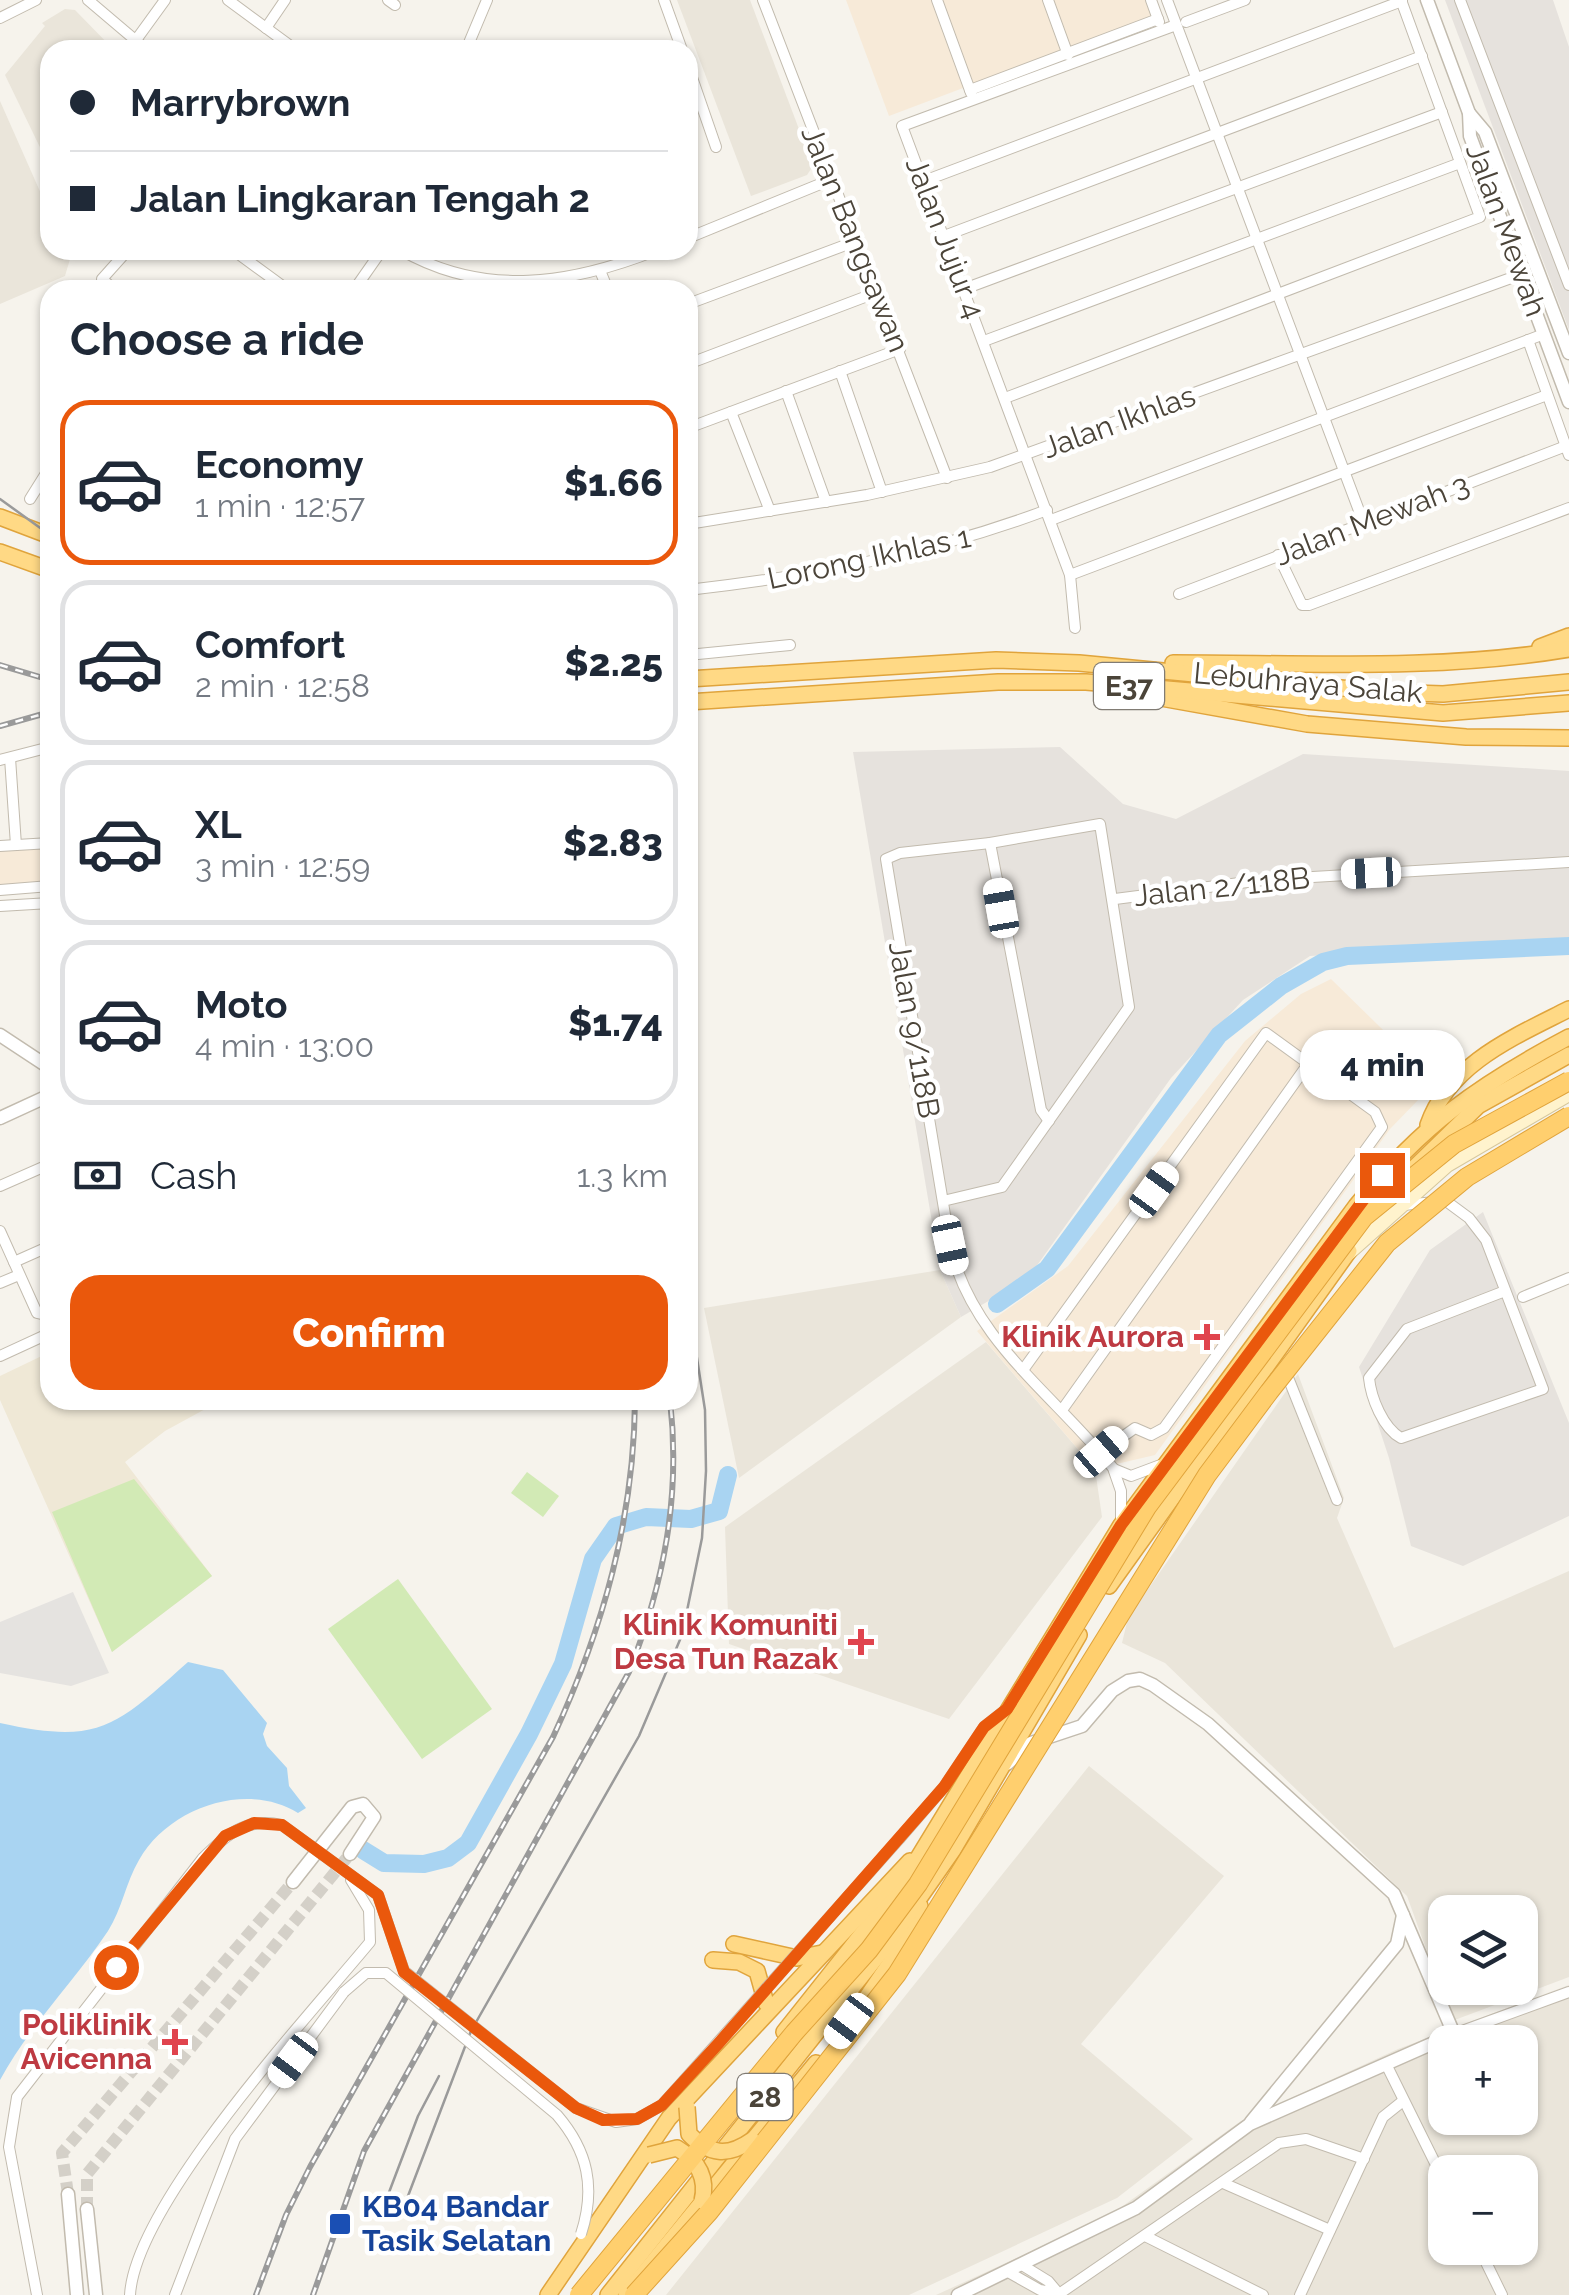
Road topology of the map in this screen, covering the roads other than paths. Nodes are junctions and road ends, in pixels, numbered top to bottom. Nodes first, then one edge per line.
1 (36, 0) edge
2 (88, 0) edge
3 (165, 0) edge
4 (228, 0) edge
5 (285, 0) edge
6 (487, 0) edge
7 (664, 0) edge
8 (763, 0) edge
9 (937, 0) edge
10 (1048, 0) edge
11 (1150, 0) edge
12 (1167, 0) edge
13 (1245, 0) edge
14 (1427, 0) edge
15 (1460, 0) edge
16 (1402, 1) edge
17 (0, 18) edge
18 (1181, 23) junction
19 (1160, 24) junction
20 (266, 28) junction
21 (136, 40) joint
22 (282, 40) edge
23 (470, 40) edge
24 (678, 40) edge
25 (1422, 56) junction
26 (1069, 58) junction
27 (1196, 78) junction
28 (698, 95) edge
29 (972, 95) junction
30 (1442, 112) junction
31 (1469, 113) junction
32 (1217, 134) junction
33 (716, 147) dead end
34 (1460, 162) junction
35 (830, 180) junction
36 (924, 182) junction
37 (1238, 188) junction
38 (698, 234) edge
39 (944, 236) junction
40 (859, 240) junction
41 (1257, 241) junction
42 (119, 260) edge
43 (247, 260) edge
44 (423, 260) edge
45 (632, 260) edge
46 (1537, 268) junction
47 (602, 272) junction
48 (1522, 274) junction
49 (103, 280) edge
50 (274, 280) edge
51 (484, 280) edge
52 (553, 280) edge
53 (605, 280) edge
54 (1569, 285) edge
55 (964, 288) junction
56 (878, 292) junction
57 (1278, 294) junction
58 (698, 300) edge
59 (1544, 334) junction
60 (1528, 340) junction
61 (984, 341) junction
62 (1568, 346) edge
63 (900, 349) junction
64 (1300, 355) junction
65 (698, 360) edge
66 (840, 371) junction
67 (786, 391) junction
68 (1547, 395) junction
69 (1005, 398) junction
70 (1569, 402) edge
71 (732, 412) junction
72 (1323, 416) junction
73 (698, 424) edge
74 (1567, 450) edge
75 (1026, 456) junction
76 (1344, 473) junction
77 (947, 478) junction
78 (40, 483) edge
79 (882, 492) junction
80 (30, 499) dead end
81 (826, 502) junction
82 (1569, 508) edge
83 (770, 511) junction
84 (1049, 515) junction
85 (0, 517) edge
86 (698, 522) edge
87 (1364, 524) junction
88 (40, 532) edge
89 (0, 552) edge
90 (1278, 555) junction
91 (40, 566) edge
92 (1070, 574) junction
93 (698, 589) edge
94 (1179, 594) dead end
95 (1076, 628) dead end
96 (1569, 636) edge
97 (790, 644) dead end
98 (1569, 649) edge
99 (698, 654) edge
100 (1509, 660) junction
101 (1080, 663) junction
102 (698, 678) edge
103 (1086, 682) junction
104 (1569, 682) edge
105 (698, 701) edge
106 (1569, 702) edge
107 (1567, 737) edge
108 (40, 750) edge
109 (5, 759) edge
110 (40, 844) edge
111 (990, 844) junction
112 (16, 845) junction
113 (0, 846) edge
114 (1569, 862) edge
115 (40, 887) edge
116 (0, 890) edge
117 (1115, 900) junction
118 (40, 904) edge
119 (0, 906) edge
120 (1569, 1010) edge
121 (0, 1035) edge
122 (1569, 1037) edge
123 (1569, 1056) edge
124 (40, 1061) edge
125 (1308, 1064) junction
126 (1569, 1081) edge
127 (1498, 1083) junction
128 (1569, 1094) edge
129 (40, 1099) edge
130 (1569, 1116) edge
131 (0, 1118) edge
132 (1049, 1121) junction
133 (1426, 1129) junction
134 (1450, 1163) junction
135 (40, 1168) edge
136 (0, 1186) edge
137 (1446, 1201) junction
138 (943, 1202) junction
139 (1397, 1206) junction
140 (1, 1235) edge
141 (40, 1250) edge
142 (1345, 1256) junction
143 (14, 1262) junction
144 (20, 1275) junction
145 (1569, 1278) edge
146 (0, 1283) edge
147 (1505, 1291) junction
148 (1523, 1298) dead end
149 (40, 1311) edge
150 (40, 1338) edge
151 (0, 1356) edge
152 (1276, 1358) junction
153 (1023, 1370) junction
154 (1062, 1410) junction
155 (1101, 1452) junction
156 (1168, 1461) junction
157 (1113, 1468) junction
158 (1337, 1500) dead end
159 (1121, 1525) junction
160 (1045, 1694) junction
161 (1007, 1709) junction
162 (1059, 1733) junction
163 (1002, 1770) junction
164 (928, 1845) junction
165 (315, 1852) junction
166 (350, 1854) tunnel mouth
167 (336, 1870) dead end
168 (352, 1880) junction
169 (293, 1882) tunnel mouth
170 (920, 1897) junction
171 (1404, 1910) junction
172 (734, 1944) dead end
173 (822, 1953) junction
174 (713, 1960) dead end
175 (344, 1992) junction
176 (1569, 1992) edge
177 (304, 2022) junction
178 (758, 2025) junction
179 (1450, 2025) edge
180 (1479, 2025) edge
181 (1428, 2045) edge
182 (1386, 2064) junction
183 (701, 2085) junction
184 (1403, 2101) junction
185 (1250, 2124) junction
186 (752, 2140) junction
187 (1431, 2155) edge
188 (643, 2158) junction
189 (1364, 2159) junction
190 (1223, 2183) junction
191 (68, 2194) tunnel mouth
192 (702, 2201) junction
193 (88, 2209) tunnel mouth
194 (1330, 2230) junction
195 (1146, 2236) junction
196 (1487, 2265) edge
197 (1022, 2266) junction
198 (1008, 2272) junction
199 (1060, 2294) edge
200 (37, 2295) edge
201 (77, 2295) edge
202 (96, 2295) edge
203 (130, 2295) edge
204 (175, 2295) edge
205 (546, 2295) edge
206 (577, 2295) edge
207 (608, 2295) edge
208 (626, 2295) edge
209 (634, 2295) edge
210 (958, 2295) edge
211 (1263, 2295) edge
212 (1300, 2295) edge
213 (1502, 2295) edge

1 - 17 street
2 - 21 street
3 - 21 street
4 - 20 street
5 - 20 street
6 - 23 street
7 - 24 street
8 - 35 street, Jalan Bangsawan
9 - 29 street
10 - 26 street
11 - 19 street
12 - 18 street
13 - 18 street
14 - 31 street, Jalan Mewah
15 - 54 street
16 - 25 street
16 - 27 street
18 - 19 street
18 - 27 street
19 - 26 street
20 - 22 street
25 - 30 street
25 - 32 street
26 - 29 street
27 - 32 street
27 - 36 street
28 - 33 street
29 - 36 street, Jalan Jujur 4
30 - 34 street
30 - 37 street
31 - 46 street, Jalan Mewah
31 - 48 street, Jalan Mewah
32 - 37 street
32 - 39 street
34 - 41 street
34 - 57 street
35 - 38 street
35 - 40 street, Jalan Bangsawan
36 - 39 street, Jalan Jujur 4
37 - 41 street
37 - 55 street
39 - 55 street, Jalan Jujur 4
40 - 56 street, Jalan Bangsawan
40 - 58 street
41 - 57 street
41 - 61 street
42 - 49 street
43 - 50 street
44 - 51 street
45 - 47 street
46 - 48 street, Jalan Ikhlas
46 - 62 street, Jalan Mewah
47 - 52 street
47 - 53 street
48 - 59 street, Jalan Mewah
48 - 64 street, Jalan Ikhlas
55 - 61 street, Jalan Jujur 4
56 - 63 street, Jalan Bangsawan
56 - 65 street
57 - 64 street
57 - 69 street
59 - 60 street, Lorong Ikhlas 1
59 - 70 street, Jalan Mewah
60 - 68 street
60 - 72 street, Lorong Ikhlas 1
61 - 69 street, Jalan Jujur 4
63 - 66 street
63 - 77 street, Jalan Bangsawan
64 - 72 street
64 - 75 street, Jalan Ikhlas
66 - 67 street
66 - 79 street
67 - 71 street
67 - 81 street
68 - 74 street
68 - 76 street
69 - 75 street, Jalan Jujur 4
71 - 73 street
71 - 83 street
72 - 76 street
72 - 84 street, Lorong Ikhlas 1
74 - 87 street, Jalan Mewah 3
75 - 77 street, Jalan Ikhlas
75 - 84 street, Jalan Jujur 4
76 - 87 street
76 - 92 street
77 - 79 street, Jalan Ikhlas
78 - 80 street
79 - 81 street, Jalan Ikhlas
81 - 83 street, Jalan Ikhlas
82 - 90 street
83 - 86 street, Jalan Ikhlas
84 - 92 street, Jalan Jujur 4
84 - 93 street, Lorong Ikhlas 1
85 - 88 highway
87 - 90 street, Jalan Mewah 3
89 - 91 highway
90 - 94 street, Jalan Mewah 3
92 - 95 street, Jalan Jujur 4
96 - 100 highway
97 - 99 street
98 - 100 highway
100 - 101 highway
101 - 102 highway, Lebuhraya Salak / E37
101 - 104 highway, Lebuhraya Salak / E37
103 - 105 highway, Lebuhraya Salak / E37
103 - 106 highway, Lebuhraya Salak / E37
103 - 107 highway
108 - 109 street
109 - 112 street
110 - 112 street
111 - 117 street
111 - 132 street
111 - 138 street, Jalan 9/118B
112 - 113 street
114 - 117 street, Jalan 2/118B
115 - 116 street
117 - 132 street
118 - 119 street
120 - 133 highway
121 - 124 street
122 - 127 highway, 28
123 - 127 highway, 28
125 - 153 street
125 - 154 street
125 - 155 street
126 - 206 highway, bridge
127 - 133 highway, 28
127 - 142 highway, 28
128 - 134 main road
129 - 131 street
130 - 209 highway, bridge
132 - 138 street
133 - 156 highway, 28
134 - 137 street
134 - 139 main road
135 - 136 street
137 - 139 street
137 - 147 street
138 - 153 street, Jalan 9/118B
139 - 142 main road
140 - 143 street
141 - 143 street
142 - 152 highway, 28
143 - 144 street
144 - 146 street
144 - 149 street
145 - 148 street
147 - 147 street
150 - 151 street
152 - 158 street
152 - 160 highway, 28
153 - 154 street, Jalan 9/118B
154 - 155 street, Jalan 9/118B
155 - 157 street, Jalan 9/118B
156 - 157 street
156 - 159 highway, 28
157 - 159 street
159 - 161 highway, 28
160 - 162 street
160 - 163 highway, 28
161 - 164 highway, 28
161 - 168 street, bridge
162 - 163 street
162 - 171 street
163 - 170 highway, 28
164 - 173 highway
164 - 206 highway, 28
165 - 166 street
165 - 167 street
165 - 169 street
168 - 177 street
168 - 200 street, bridge
170 - 186 highway
170 - 207 highway, 28
171 - 179 street
171 - 185 street
172 - 173 highway
173 - 178 highway
174 - 178 highway
175 - 177 street
175 - 204 street
175 - 205 street, bridge
176 - 180 street
177 - 203 street
178 - 183 highway
181 - 182 street
182 - 184 street
182 - 185 street
183 - 186 highway, bridge
183 - 188 highway
184 - 187 street
184 - 189 street
185 - 197 street
186 - 192 highway, bridge
188 - 192 highway, bridge
188 - 205 highway
189 - 190 street
189 - 194 street
190 - 194 street
190 - 195 street
191 - 201 street
192 - 208 highway, bridge
193 - 202 street
194 - 212 street
195 - 199 street
195 - 211 street
196 - 213 street
197 - 198 street
197 - 199 street
198 - 199 street
198 - 210 street

